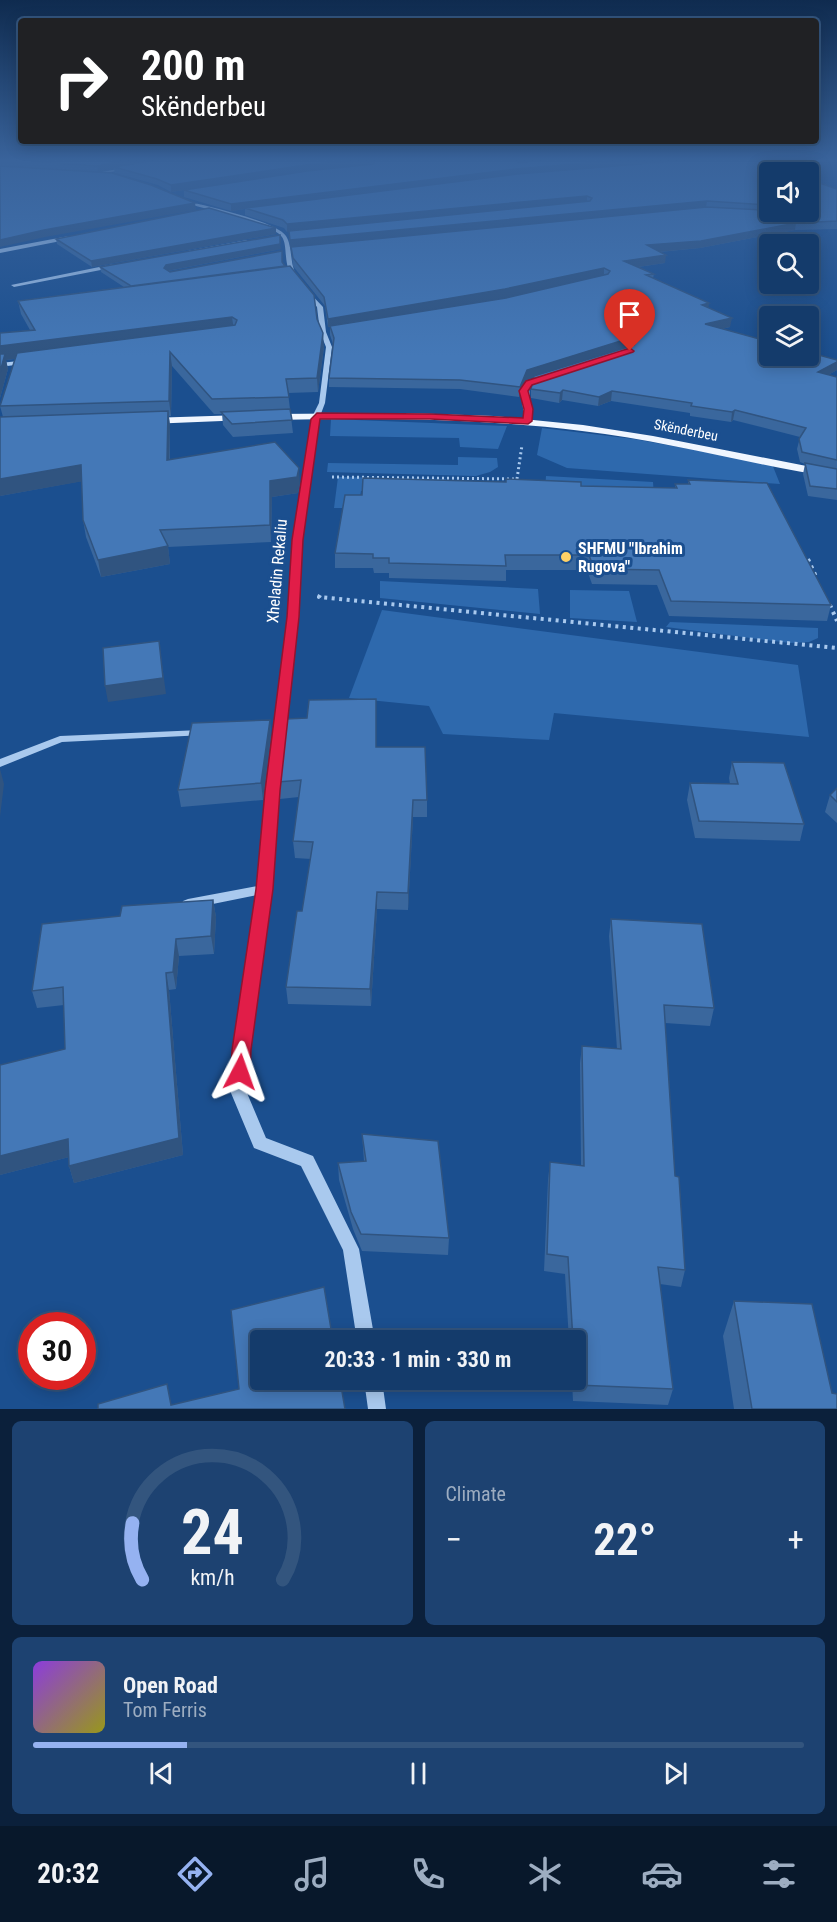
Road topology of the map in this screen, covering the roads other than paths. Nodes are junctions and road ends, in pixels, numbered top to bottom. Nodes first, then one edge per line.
1 (262, 225) edge
2 (296, 235) edge
3 (79, 236) edge
4 (284, 236) junction
5 (274, 237) edge
6 (255, 240) edge
7 (297, 250) edge
8 (0, 251) edge
9 (286, 252) junction
10 (178, 254) edge
11 (275, 254) edge
12 (119, 265) edge
13 (292, 274) junction
14 (282, 276) edge
15 (14, 285) dead end
16 (335, 330) edge
17 (323, 332) junction
18 (36, 361) edge
19 (15, 363) junction
20 (0, 365) edge
21 (557, 372) edge
22 (12, 373) edge
23 (317, 416) junction
24 (142, 421) edge
25 (528, 421) junction
26 (837, 475) edge
27 (212, 732) edge
28 (0, 763) edge
29 (264, 889) junction
30 (173, 907) edge
31 (364, 1330) edge
32 (373, 1390) edge
33 (376, 1409) edge

1 - 4 street
2 - 4 street
3 - 8 street
4 - 5 street
4 - 9 street
6 - 10 street
7 - 9 street
9 - 11 street
9 - 13 street
12 - 15 street
13 - 14 street
13 - 17 street, Xheladin Rekaliu
16 - 17 street
17 - 23 street, Xheladin Rekaliu
18 - 19 street
19 - 20 street
19 - 22 street
21 - 25 street
23 - 24 main road, Skënderbeu
23 - 25 main road, Skënderbeu
23 - 29 street, Xheladin Rekaliu
25 - 26 main road, Skënderbeu
27 - 28 street
29 - 30 street
29 - 31 street, Xheladin Rekaliu
32 - 33 street

